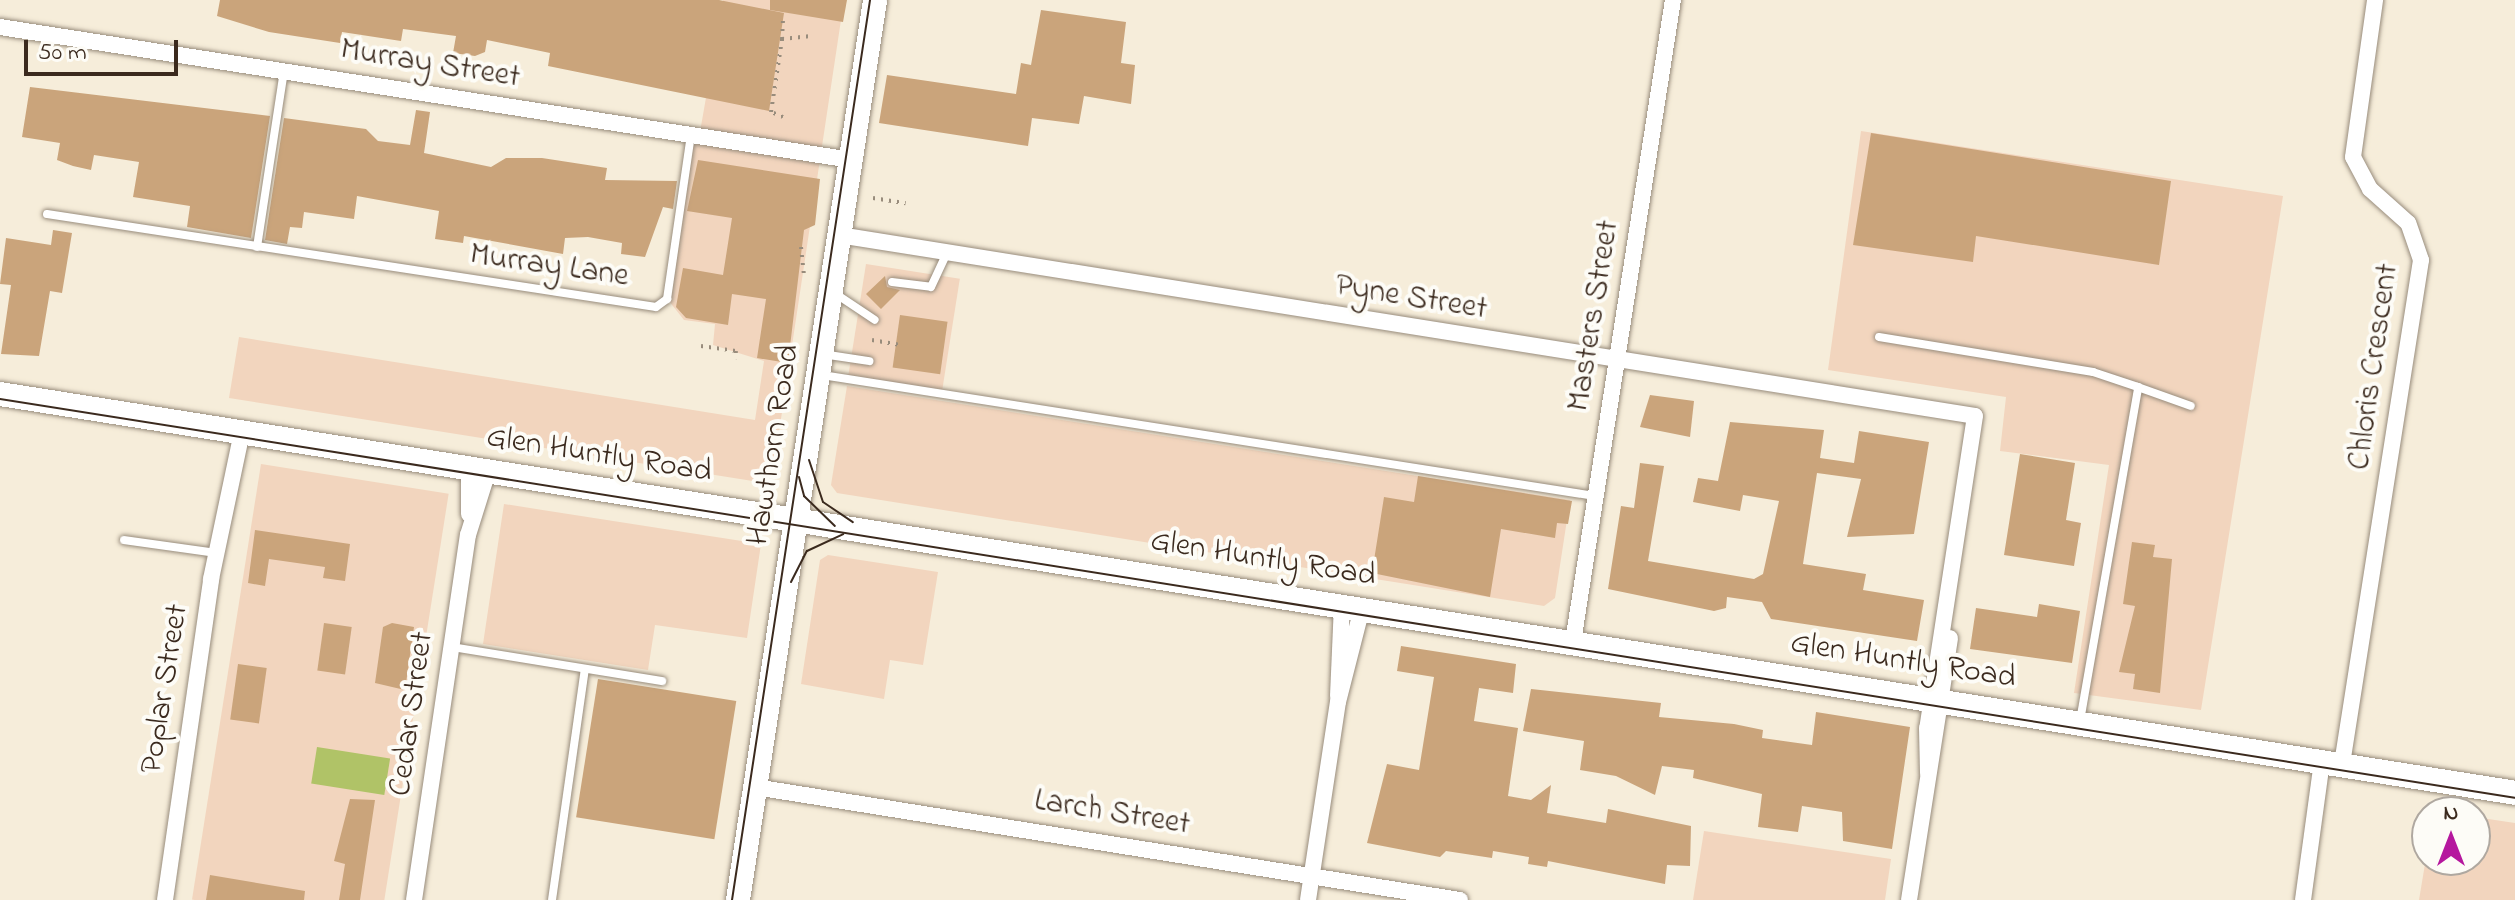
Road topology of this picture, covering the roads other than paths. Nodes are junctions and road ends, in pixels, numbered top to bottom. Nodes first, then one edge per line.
1 (875, 0) edge
2 (1673, 0) edge
3 (2375, 0) edge
4 (0, 27) edge
5 (284, 71) junction
6 (692, 134) junction
7 (851, 160) junction
8 (47, 214) dead end
9 (839, 235) junction
10 (257, 247) junction
11 (948, 252) junction
12 (892, 282) dead end
13 (831, 291) junction
14 (875, 320) dead end
15 (1879, 337) dead end
16 (1617, 359) junction
17 (869, 361) dead end
18 (819, 364) junction
19 (2138, 387) junction
20 (0, 394) edge
21 (2191, 406) dead end
22 (234, 431) junction
23 (479, 469) junction
24 (1595, 496) junction
25 (795, 519) junction
26 (124, 540) dead end
27 (217, 554) junction
28 (1352, 606) junction
29 (1573, 642) junction
30 (451, 647) junction
31 (585, 669) junction
32 (662, 681) dead end
33 (1937, 700) junction
34 (2080, 722) junction
35 (2332, 763) junction
36 (755, 787) junction
37 (2515, 793) edge
38 (1312, 875) junction
39 (165, 900) edge
40 (414, 900) edge
41 (552, 900) edge
42 (738, 900) edge
43 (1308, 900) edge
44 (1460, 900) edge
45 (1909, 900) edge
46 (2303, 900) edge

1 - 7 street, Hawthorn Road
2 - 16 street, Masters Street
3 - 35 street, Chloris Crescent
4 - 5 street, Murray Street
5 - 6 street, Murray Street
5 - 10 lane
6 - 7 street, Murray Street
6 - 10 lane, Murray Lane
7 - 9 street, Hawthorn Road
8 - 10 lane, Murray Lane
9 - 11 street, Pyne Street
9 - 13 street, Hawthorn Road
11 - 12 lane
11 - 16 street, Pyne Street
13 - 14 lane
13 - 18 street, Hawthorn Road
15 - 19 lane
16 - 24 street, Masters Street
16 - 33 street, Pyne Street
17 - 18 lane
18 - 24 lane
18 - 25 street, Hawthorn Road
19 - 21 lane
19 - 34 lane
20 - 22 street, Glen Huntly Road
22 - 23 street, Glen Huntly Road
22 - 27 street, Poplar Street
23 - 25 street, Glen Huntly Road
23 - 30 street, Cedar Street
24 - 29 street, Masters Street
25 - 28 street, Glen Huntly Road
25 - 36 street, Hawthorn Road
26 - 27 lane
27 - 39 street, Poplar Street
28 - 29 street, Glen Huntly Road
28 - 38 street
29 - 33 street, Glen Huntly Road
30 - 31 lane
30 - 40 street, Cedar Street
31 - 32 lane
31 - 41 lane
33 - 34 street, Glen Huntly Road
33 - 45 street
34 - 35 street, Glen Huntly Road
35 - 37 street, Glen Huntly Road
35 - 46 street, Chloris Crescent
36 - 38 street, Larch Street
36 - 42 street, Hawthorn Road
38 - 43 street
38 - 44 street, Larch Street

